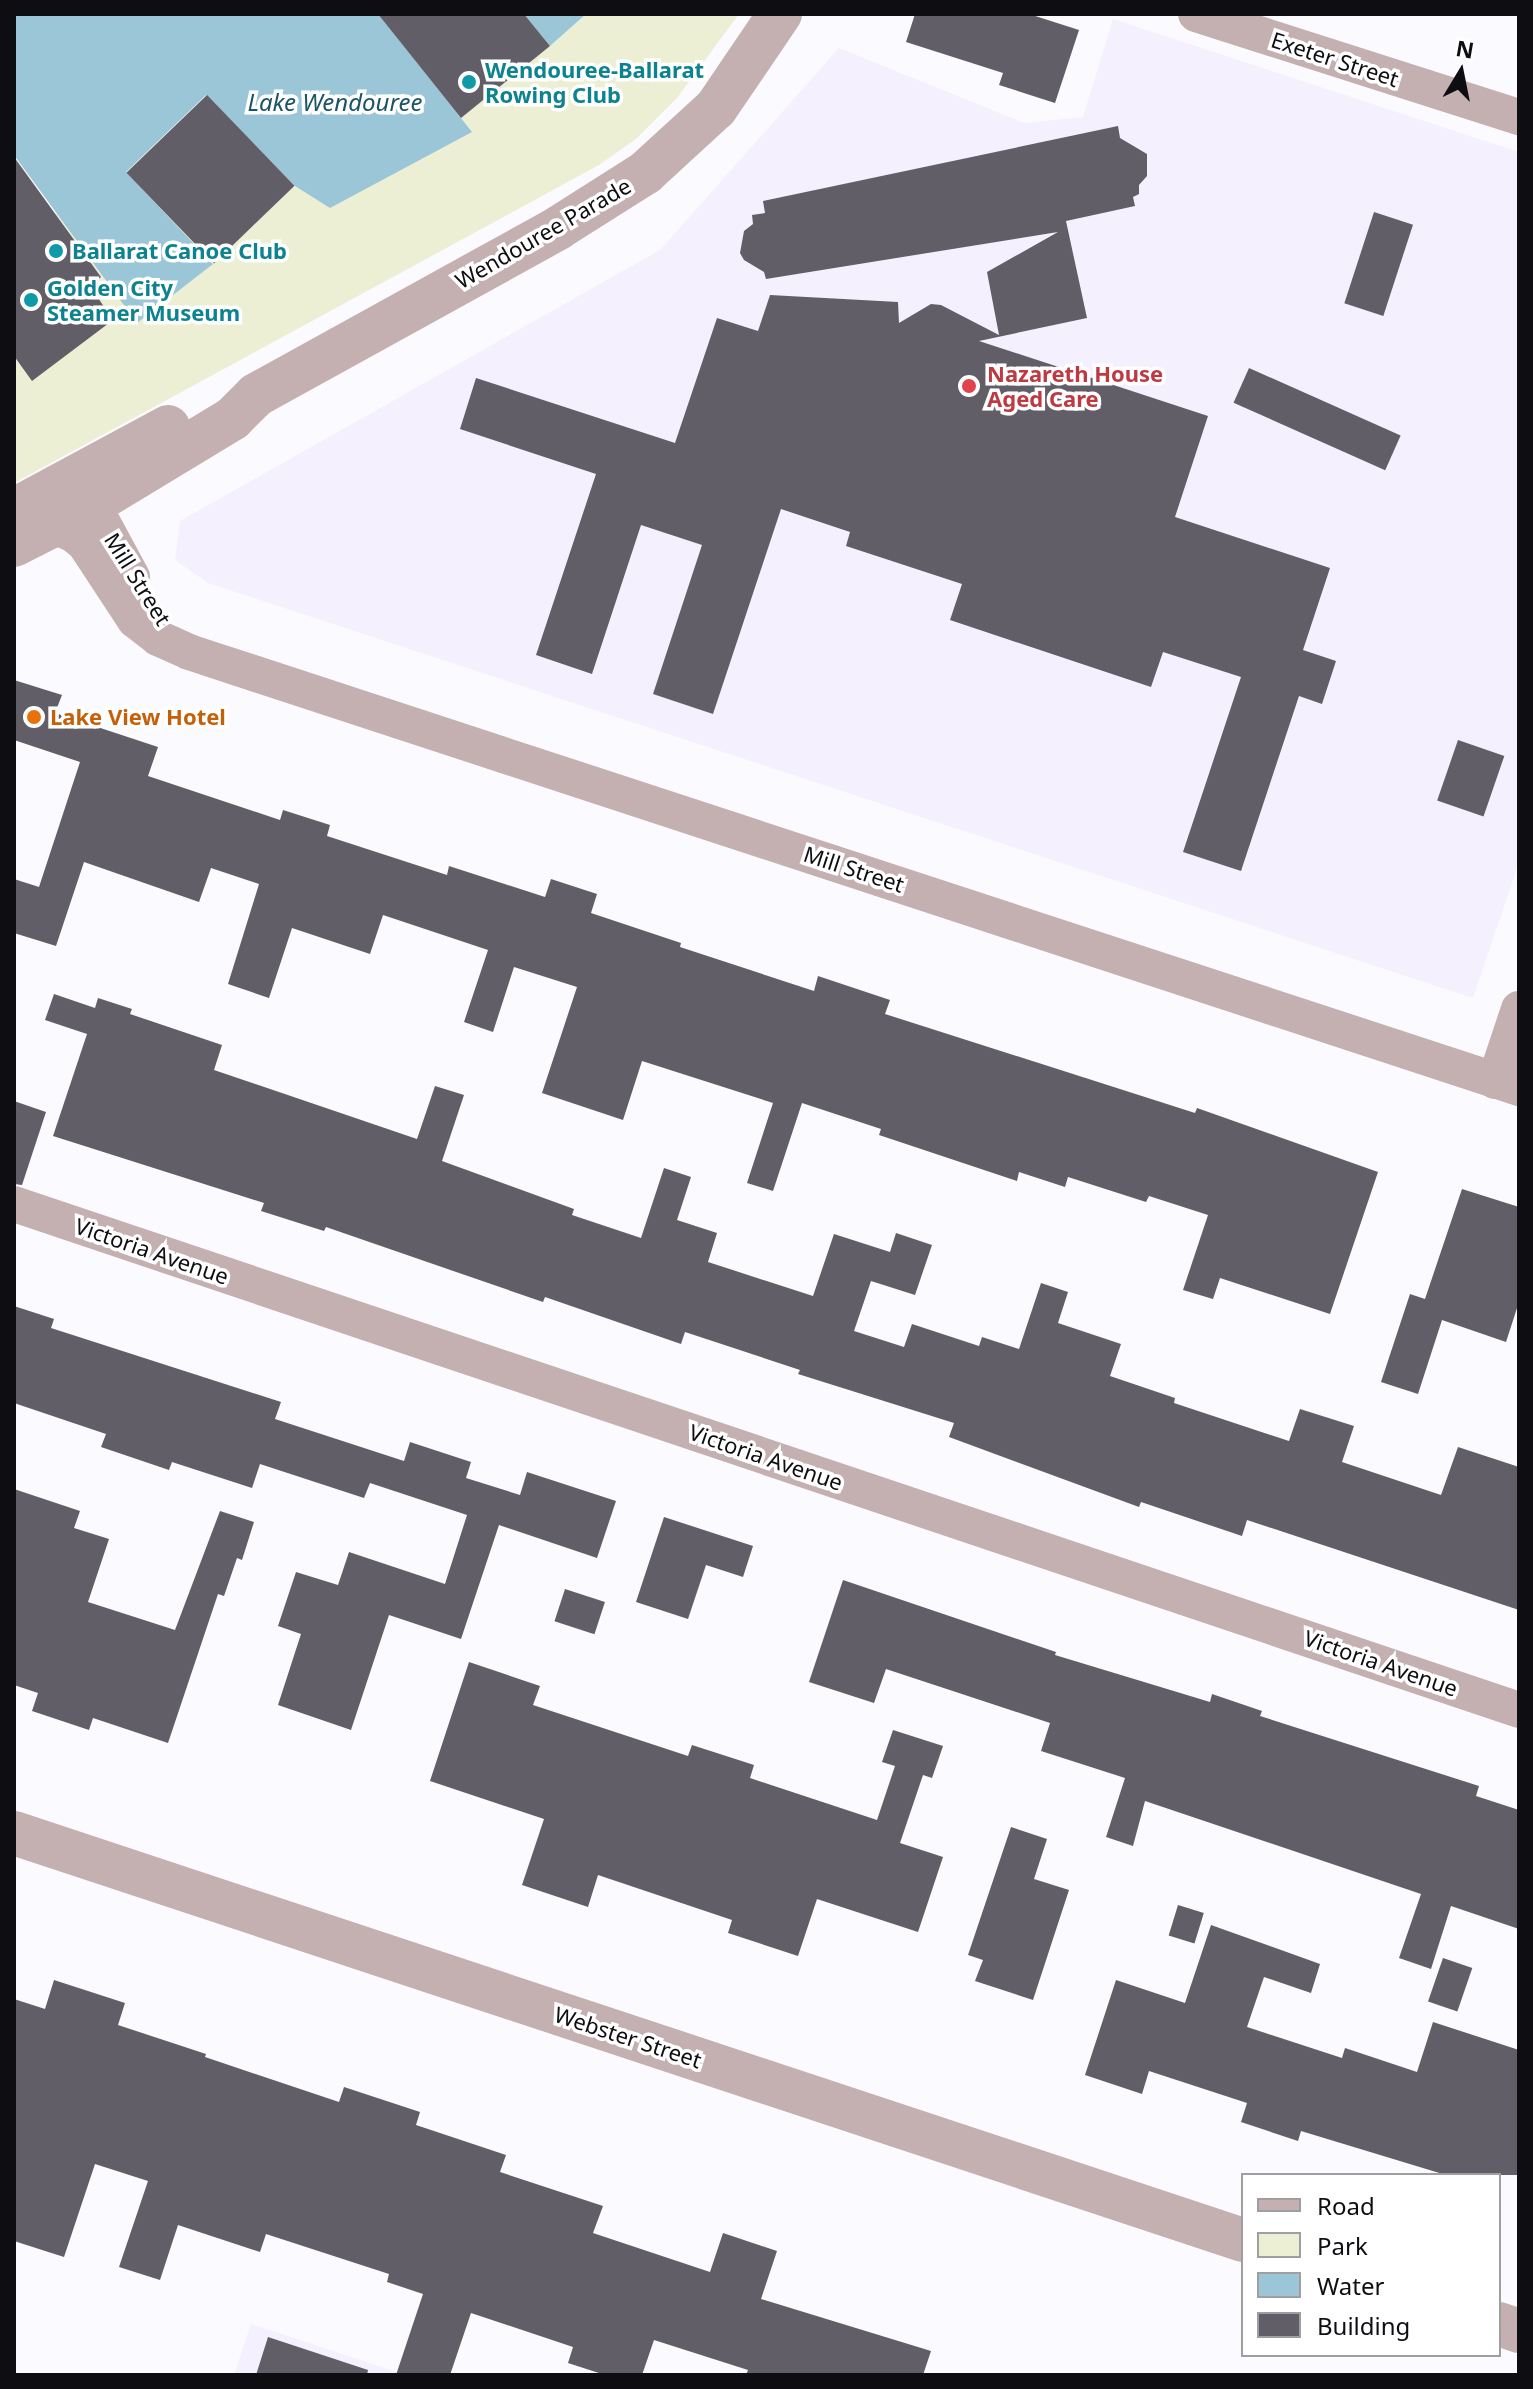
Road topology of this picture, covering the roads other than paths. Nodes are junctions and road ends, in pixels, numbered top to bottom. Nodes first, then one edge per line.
1 (780, 14) edge
2 (1196, 14) edge
3 (1519, 117) edge
4 (53, 506) edge
5 (14, 545) edge
6 (1519, 1009) edge
7 (1507, 1084) edge
8 (14, 1204) edge
9 (1519, 1710) edge
10 (14, 1833) edge
11 (1241, 2239) edge

1 - 4 street, Wendouree Parade
2 - 3 street, Exeter Street
4 - 5 street, Wendouree Parade
4 - 7 street, Mill Street
6 - 7 street
8 - 9 street, Victoria Avenue
10 - 11 street, Webster Street

